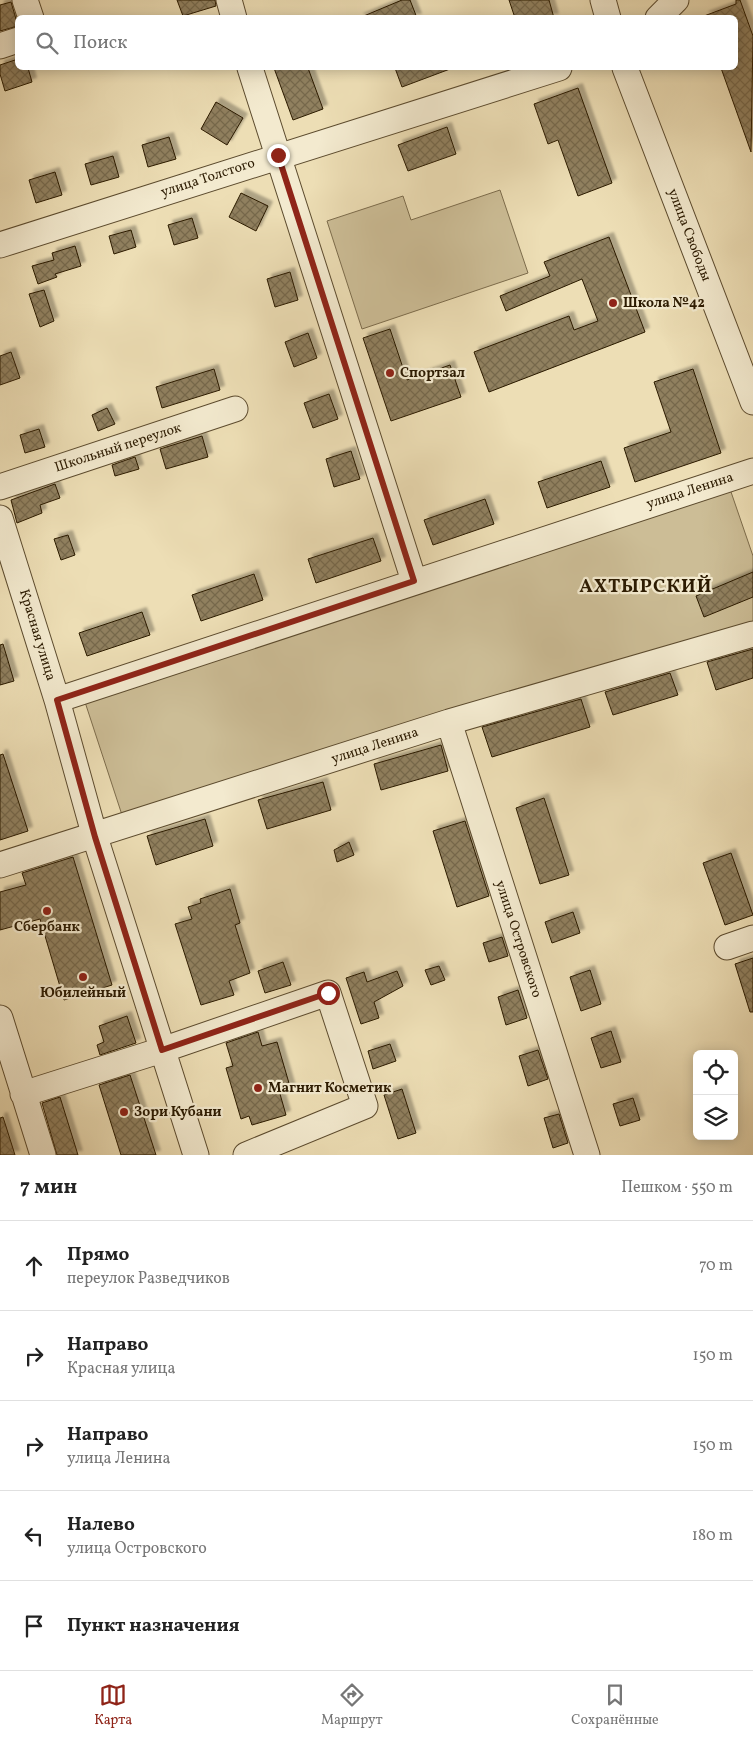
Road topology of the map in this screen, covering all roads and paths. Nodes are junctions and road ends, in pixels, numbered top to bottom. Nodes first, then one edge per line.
1 (25, 0) edge
2 (228, 0) edge
3 (603, 0) edge
4 (676, 0) edge
5 (29, 15) edge
6 (233, 15) edge
7 (607, 15) edge
8 (662, 15) edge
9 (15, 41) edge
10 (0, 46) edge
11 (251, 70) edge
12 (553, 70) edge
13 (626, 70) edge
14 (278, 155) junction
15 (0, 245) edge
16 (753, 402) edge
17 (235, 409) dead end
18 (753, 471) edge
19 (0, 487) edge
20 (0, 518) edge
21 (414, 581) junction
22 (753, 634) edge
23 (57, 700) junction
24 (449, 722) junction
25 (95, 837) junction
26 (0, 866) edge
27 (753, 938) edge
28 (727, 948) dead end
29 (0, 1018) edge
30 (162, 1050) junction
31 (23, 1094) junction
32 (43, 1155) edge
33 (196, 1155) edge
34 (246, 1155) edge
35 (588, 1155) edge

1 - 5 street
2 - 6 street
3 - 7 street
4 - 8 street
9 - 10 street
11 - 14 street
12 - 14 street, улица Толстого
13 - 16 street, улица Свободы
14 - 15 street, улица Толстого
14 - 21 street
17 - 19 street, Школьный переулок
18 - 21 street, улица Ленина
20 - 23 street, Красная улица
21 - 23 street, улица Ленина
22 - 24 street, улица Ленина
23 - 25 street, Красная улица
24 - 25 street, улица Ленина
24 - 35 street, улица Островского
25 - 26 street, улица Ленина
25 - 30 street, Красная улица
27 - 28 street
29 - 31 street
30 - 31 street
30 - 33 street, Красная улица
30 - 34 street
31 - 32 street

